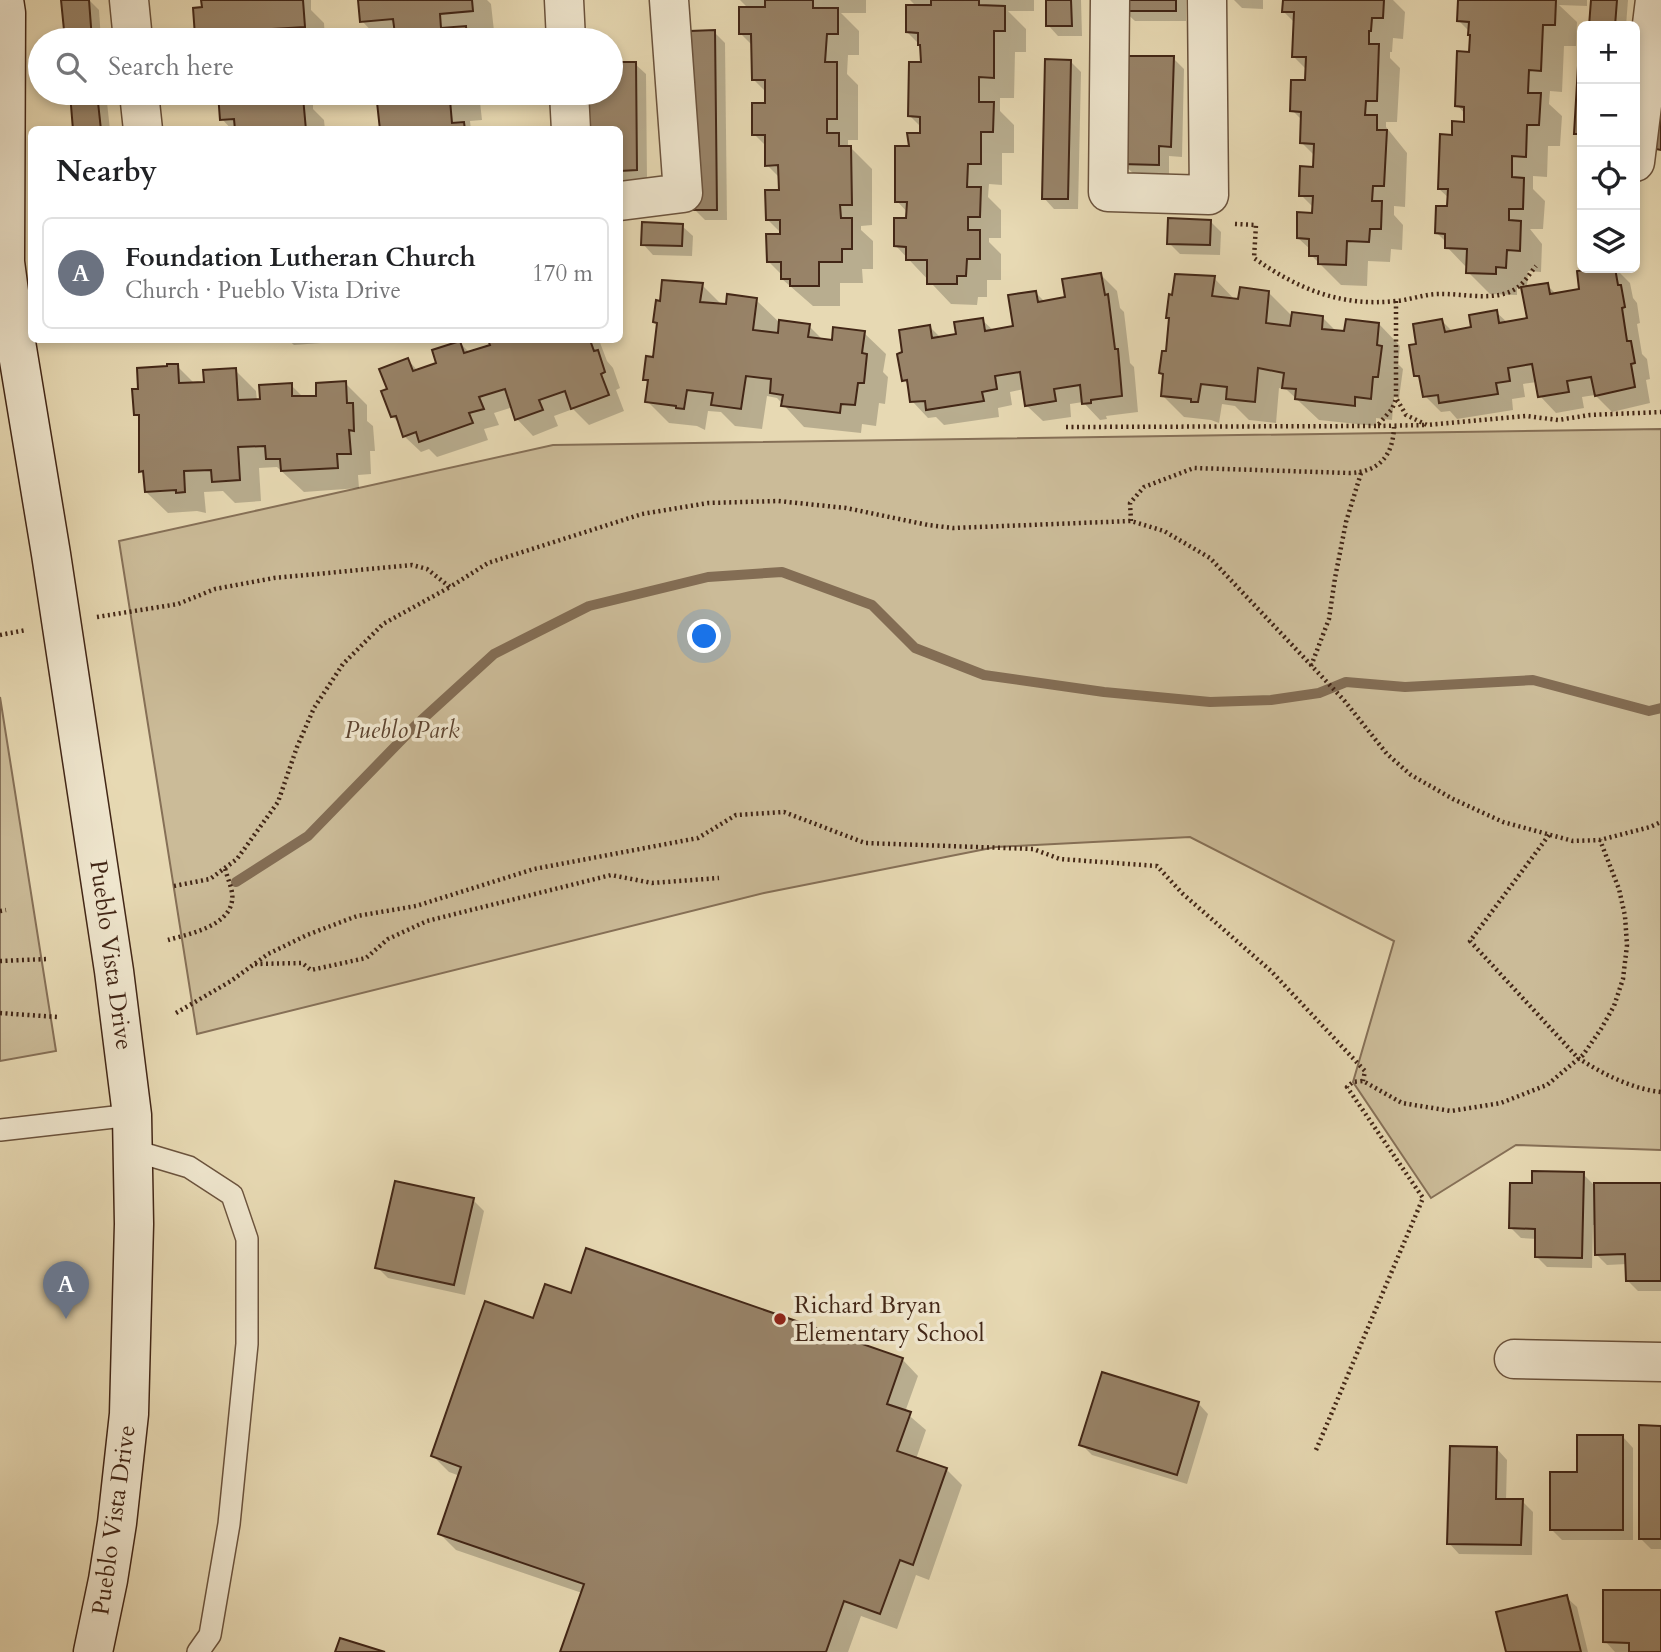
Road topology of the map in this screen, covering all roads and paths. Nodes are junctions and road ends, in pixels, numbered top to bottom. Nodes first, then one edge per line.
1 (4, 0) edge
2 (129, 0) edge
3 (564, 0) edge
4 (669, 0) edge
5 (1110, 0) edge
6 (1207, 0) edge
7 (1655, 0) edge
8 (132, 28) edge
9 (565, 28) edge
10 (140, 105) edge
11 (570, 105) edge
12 (143, 126) edge
13 (571, 126) edge
14 (1637, 147) edge
15 (1640, 176) edge
16 (1661, 178) edge
17 (1209, 195) junction
18 (623, 201) edge
19 (3, 253) edge
20 (1536, 266) dead end
21 (1396, 301) junction
22 (15, 336) edge
23 (1396, 398) junction
24 (1661, 412) edge
25 (1427, 425) junction
26 (1377, 426) junction
27 (1066, 427) dead end
28 (1394, 427) junction
29 (1361, 473) junction
30 (1131, 521) junction
31 (450, 587) junction
32 (109, 615) dead end
33 (12, 633) dead end
34 (0, 635) edge
35 (1312, 667) junction
36 (1661, 822) edge
37 (1549, 835) junction
38 (1600, 840) junction
39 (225, 869) junction
40 (719, 878) dead end
41 (174, 886) dead end
42 (167, 940) dead end
43 (48, 959) dead end
44 (0, 961) edge
45 (254, 964) junction
46 (0, 1013) edge
47 (176, 1013) dead end
48 (58, 1017) dead end
49 (1578, 1058) junction
50 (1363, 1081) junction
51 (1661, 1092) edge
52 (0, 1130) edge
53 (132, 1132) junction
54 (1514, 1359) dead end
55 (1661, 1362) edge
56 (1316, 1450) dead end
57 (93, 1652) edge
58 (198, 1652) edge

1 - 19 street, Pueblo Vista Drive
2 - 8 street
3 - 9 street
4 - 18 street
5 - 17 street
6 - 17 street
7 - 14 street
10 - 12 street
11 - 13 street
15 - 16 street
17 - 21 path
19 - 22 street, Pueblo Vista Drive
20 - 21 path
21 - 23 path
22 - 53 street, Pueblo Vista Drive
23 - 25 path
23 - 26 path
24 - 25 path
25 - 28 path
26 - 27 path
26 - 28 path
28 - 29 path
29 - 30 path
29 - 35 path
30 - 31 path
30 - 35 path
31 - 32 path
31 - 39 path
33 - 34 path
35 - 37 path
36 - 38 path
37 - 38 path
37 - 49 path
38 - 49 path
39 - 41 path
39 - 42 path
40 - 45 path
43 - 44 path
45 - 47 path
45 - 50 path
46 - 48 path
49 - 50 path
49 - 51 path
50 - 56 path
52 - 53 lane
53 - 57 street, Pueblo Vista Drive
53 - 58 lane
54 - 55 street

